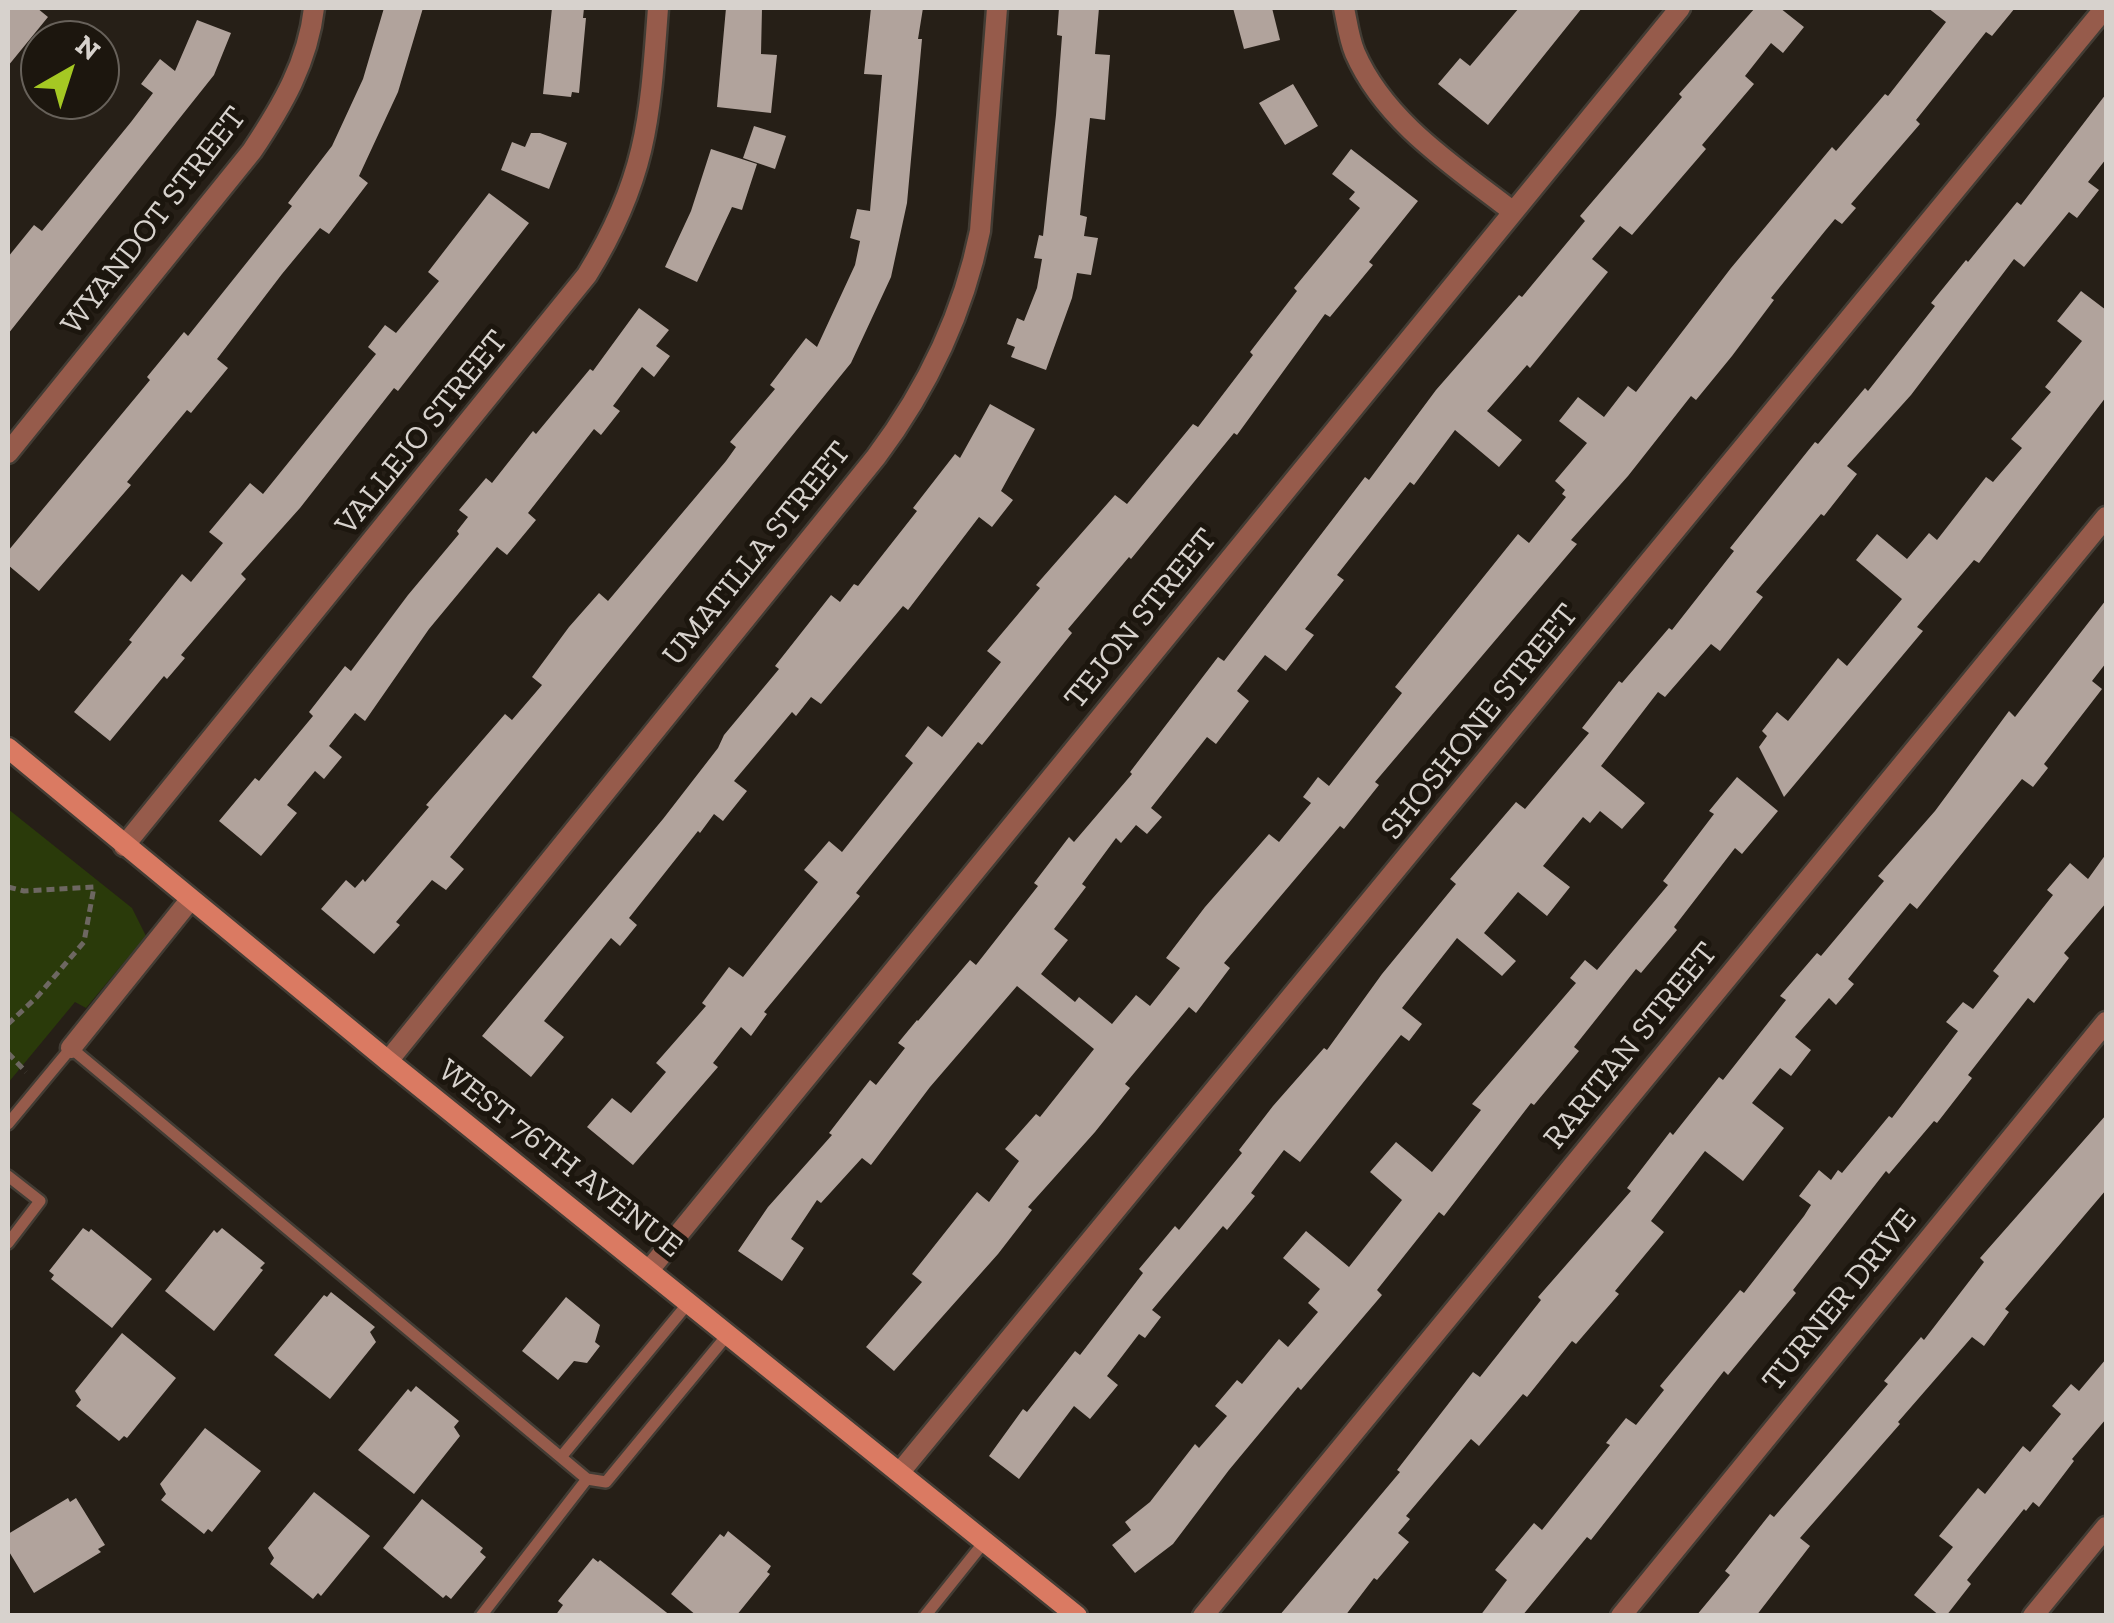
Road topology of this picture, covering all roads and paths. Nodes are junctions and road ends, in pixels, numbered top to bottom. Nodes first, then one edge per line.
1 (314, 8) edge
2 (658, 8) edge
3 (997, 8) edge
4 (1344, 8) edge
5 (1680, 8) edge
6 (2105, 8) edge
7 (1512, 211) junction
8 (8, 453) edge
9 (2106, 517) edge
10 (8, 748) edge
11 (124, 846) junction
12 (8, 886) edge
13 (190, 900) junction
14 (2106, 1022) edge
15 (8, 1024) edge
16 (71, 1048) junction
17 (8, 1053) edge
18 (388, 1060) junction
19 (39, 1086) junction
20 (8, 1124) edge
21 (8, 1176) edge
22 (8, 1244) edge
23 (650, 1269) junction
24 (690, 1301) junction
25 (729, 1333) junction
26 (562, 1457) junction
27 (900, 1472) junction
28 (587, 1478) junction
29 (2106, 1526) edge
30 (985, 1541) junction
31 (481, 1616) edge
32 (925, 1616) edge
33 (1077, 1616) edge
34 (1204, 1616) edge
35 (1620, 1616) edge
36 (2033, 1616) edge

1 - 8 street, WYANDOT STREET
2 - 11 street, VALLEJO STREET
3 - 18 street, UMATILLA STREET
4 - 7 street
5 - 7 street, TEJON STREET
6 - 27 street, SHOSHONE STREET
7 - 23 street, TEJON STREET
9 - 34 street, RARITAN STREET
10 - 11 street, WEST 76TH AVENUE
11 - 13 street, WEST 76TH AVENUE
12 - 15 path
13 - 16 street
13 - 18 street, WEST 76TH AVENUE
14 - 35 street, TURNER DRIVE
16 - 19 lane
16 - 26 lane
17 - 19 path
18 - 23 street, WEST 76TH AVENUE
19 - 20 lane
21 - 22 lane
23 - 24 street, WEST 76TH AVENUE
24 - 25 street, WEST 76TH AVENUE
24 - 26 lane
25 - 27 street, WEST 76TH AVENUE
25 - 28 lane
26 - 28 lane
27 - 30 street, WEST 76TH AVENUE
28 - 31 lane
29 - 36 street
30 - 32 lane
30 - 33 street, WEST 76TH AVENUE

